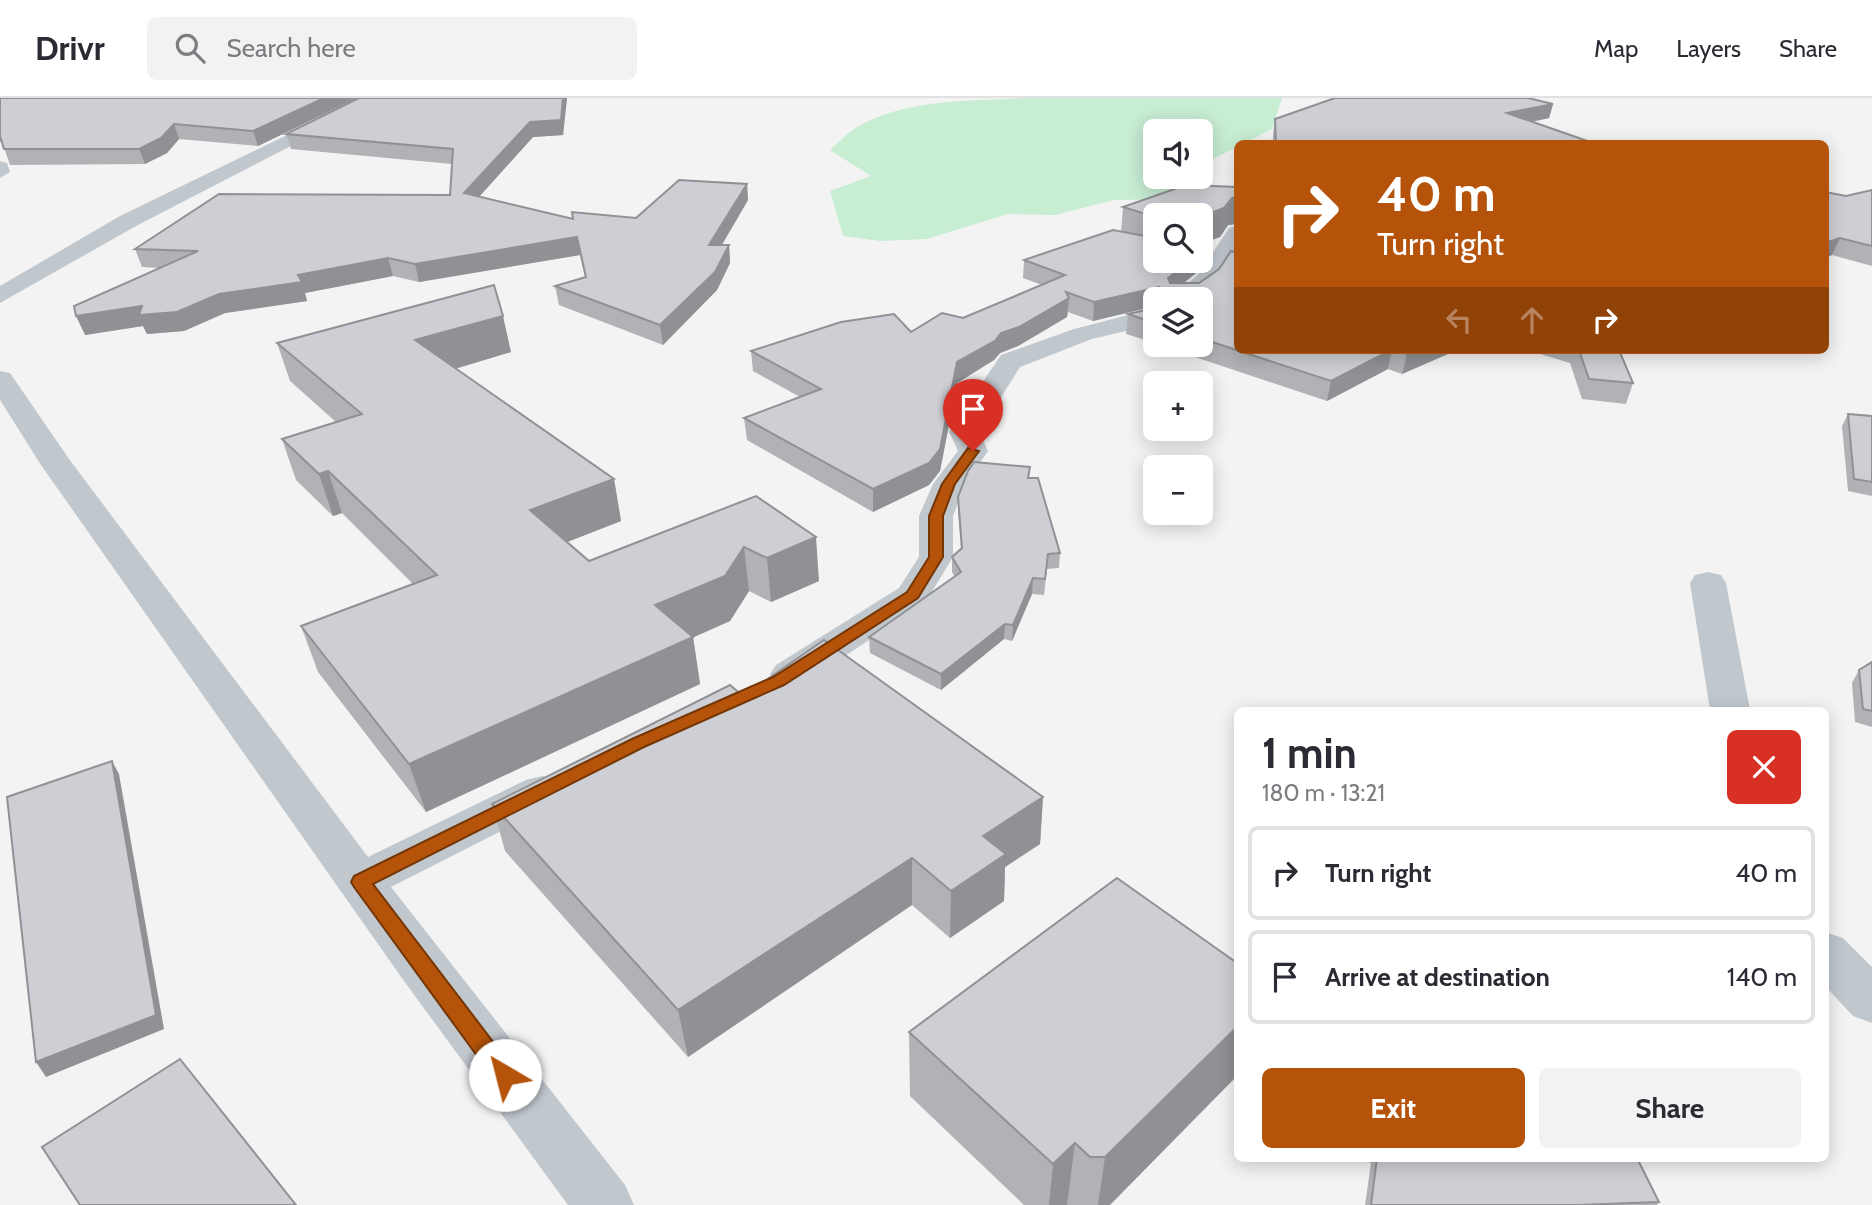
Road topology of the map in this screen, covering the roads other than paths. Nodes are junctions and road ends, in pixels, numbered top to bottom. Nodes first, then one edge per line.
1 (376, 98) edge
2 (1234, 238) edge
3 (1196, 287) edge
4 (0, 296) edge
5 (1143, 319) edge
6 (0, 379) edge
7 (1708, 583) dead end
8 (766, 687) edge
9 (1729, 707) edge
10 (577, 773) edge
11 (360, 882) junction
12 (1829, 956) edge
13 (1871, 998) edge
14 (604, 1205) edge

1 - 4 street
2 - 3 street
5 - 8 street
6 - 11 street
7 - 9 street
10 - 11 street
11 - 14 street
12 - 13 street

